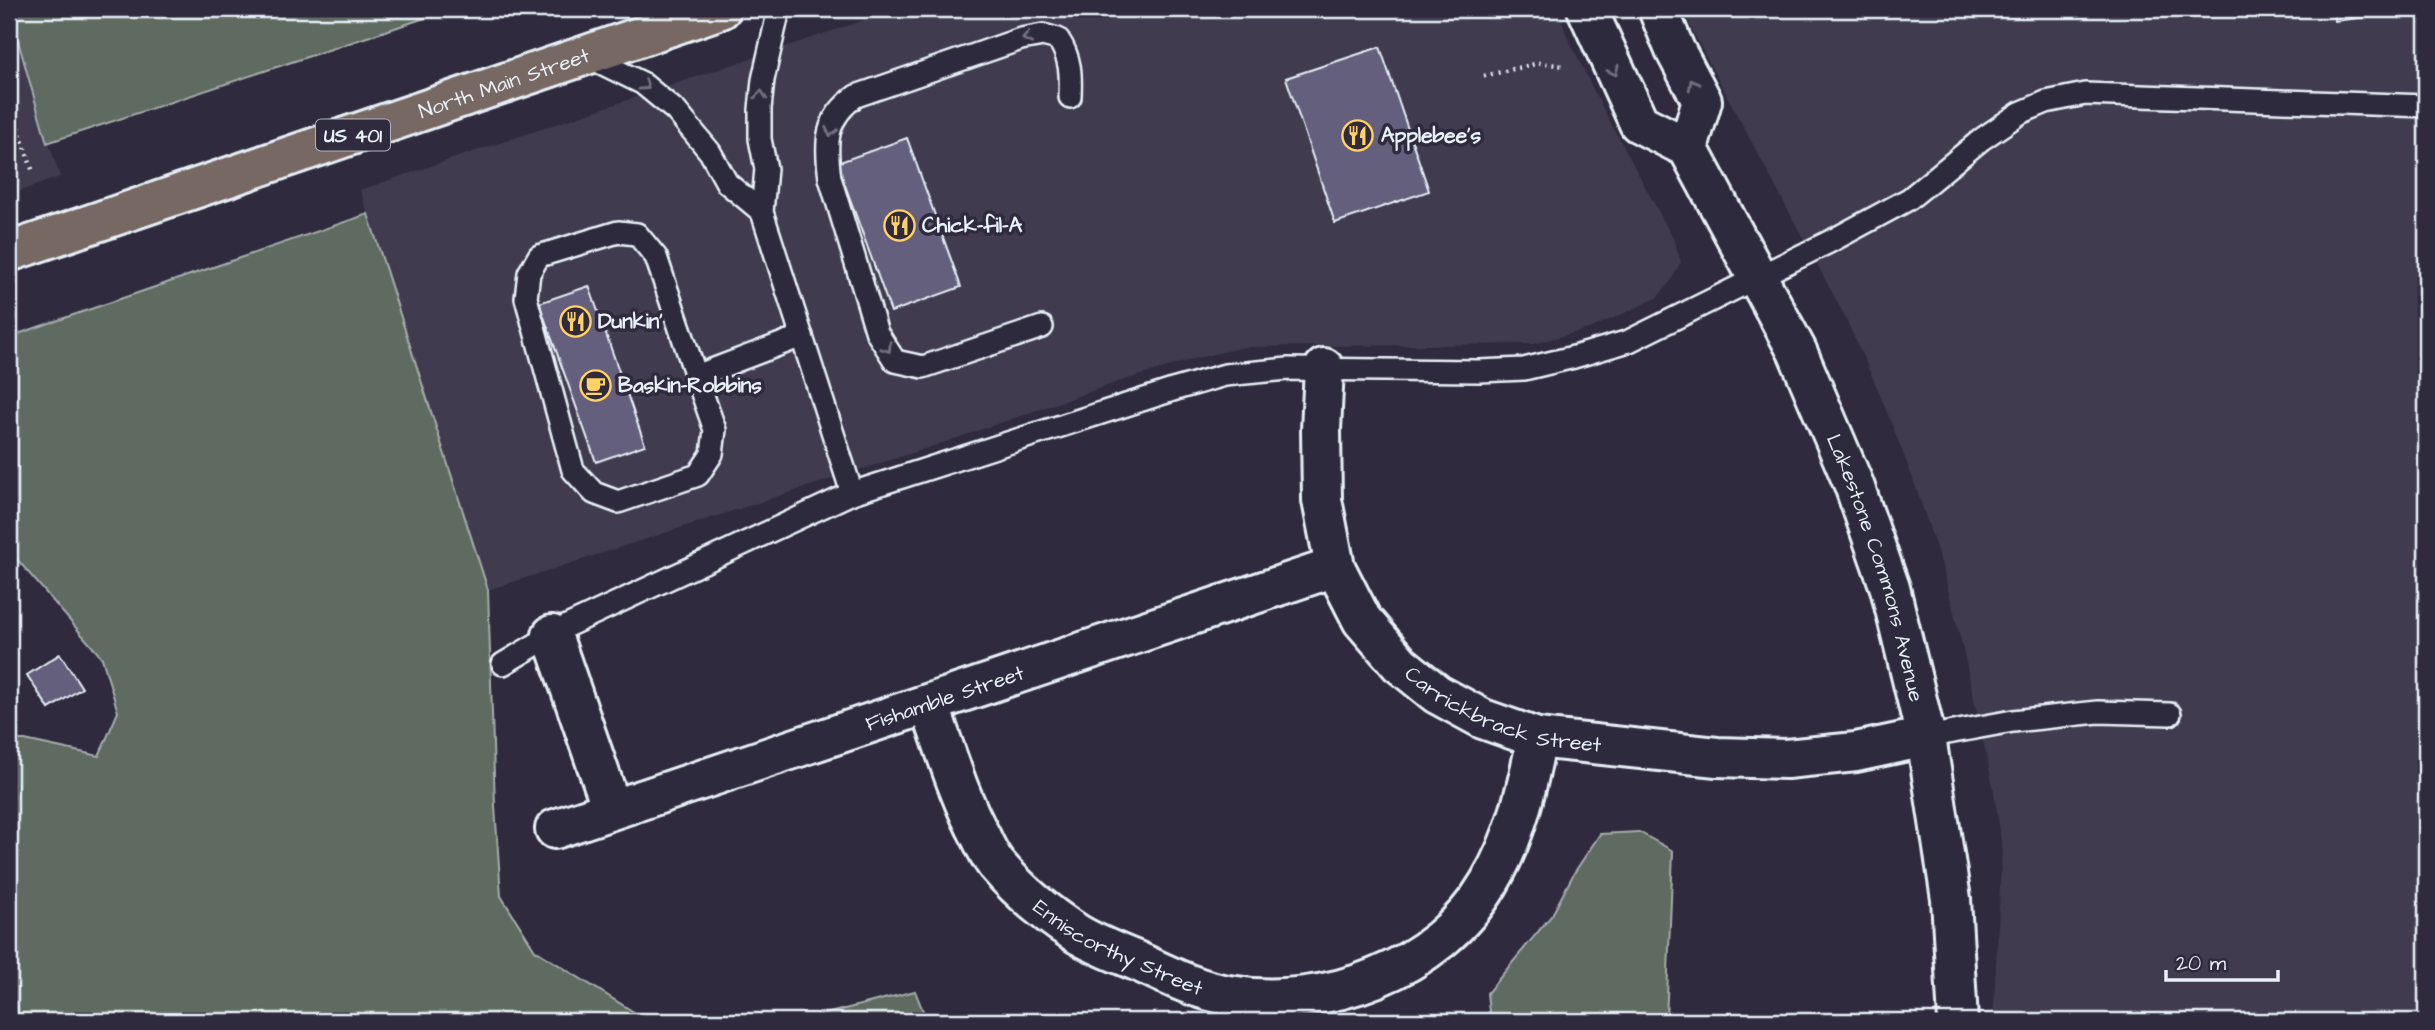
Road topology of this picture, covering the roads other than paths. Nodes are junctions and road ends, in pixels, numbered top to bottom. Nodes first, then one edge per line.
1 (721, 9) edge
2 (779, 9) edge
3 (1587, 9) edge
4 (1658, 9) edge
5 (584, 55) junction
6 (1070, 97) dead end
7 (2426, 106) edge
8 (1688, 148) junction
9 (762, 212) junction
10 (9, 252) edge
11 (1758, 277) junction
12 (1042, 327) dead end
13 (802, 336) junction
14 (1324, 368) junction
15 (696, 376) junction
16 (852, 493) junction
17 (1335, 568) junction
18 (552, 635) junction
19 (503, 664) dead end
20 (929, 704) junction
21 (2171, 713) dead end
22 (1926, 737) junction
23 (1537, 738) junction
24 (612, 809) junction
25 (555, 829) dead end
26 (1958, 1021) edge

1 - 5 highway, North Main Street / US 401
9 -> 2 lane
3 -> 8 street
8 -> 4 street
5 -> 9 lane
5 - 10 highway, North Main Street / US 401
6 -> 12 lane
7 - 11 lane
8 - 11 street, Lakestone Commons Avenue
9 - 13 lane
11 - 14 lane
11 - 22 street, Lakestone Commons Avenue
13 - 15 lane
13 - 16 lane
14 - 16 lane
14 - 17 street, Carrickbrack Street
15 - 15 lane
16 - 18 lane
17 - 20 street, Fishamble Street
17 - 23 street, Carrickbrack Street
18 - 19 lane
18 - 24 street
20 - 23 street, Enniscorthy Street
20 - 24 street, Fishamble Street
21 - 22 lane
22 - 23 street, Carrickbrack Street
22 - 26 street, Lakestone Commons Avenue
24 - 25 street, Fishamble Street

